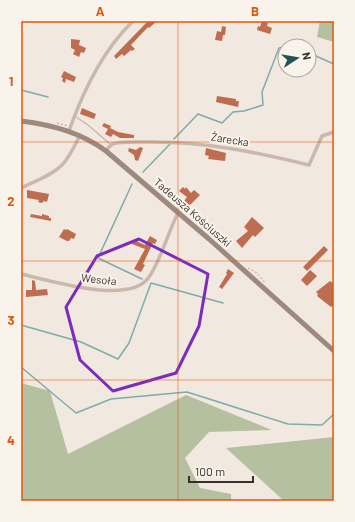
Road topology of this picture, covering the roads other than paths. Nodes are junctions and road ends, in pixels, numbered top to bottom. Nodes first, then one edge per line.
1 (133, 21) edge
2 (74, 116) junction
3 (21, 121) edge
4 (68, 128) junction
5 (334, 132) edge
6 (80, 135) junction
7 (111, 145) junction
8 (106, 151) junction
9 (21, 188) edge
10 (178, 213) junction
11 (21, 274) edge
12 (334, 351) edge

1 - 2 street
2 - 4 street
2 - 7 lane
3 - 4 main road, Tadeusza Kościuszki
4 - 6 main road, Tadeusza Kościuszki
5 - 7 street, Żarecka
6 - 8 main road, Tadeusza Kościuszki
6 - 9 street
7 - 8 street
8 - 10 main road, Tadeusza Kościuszki
10 - 11 street, Wesoła
10 - 12 main road, Tadeusza Kościuszki

